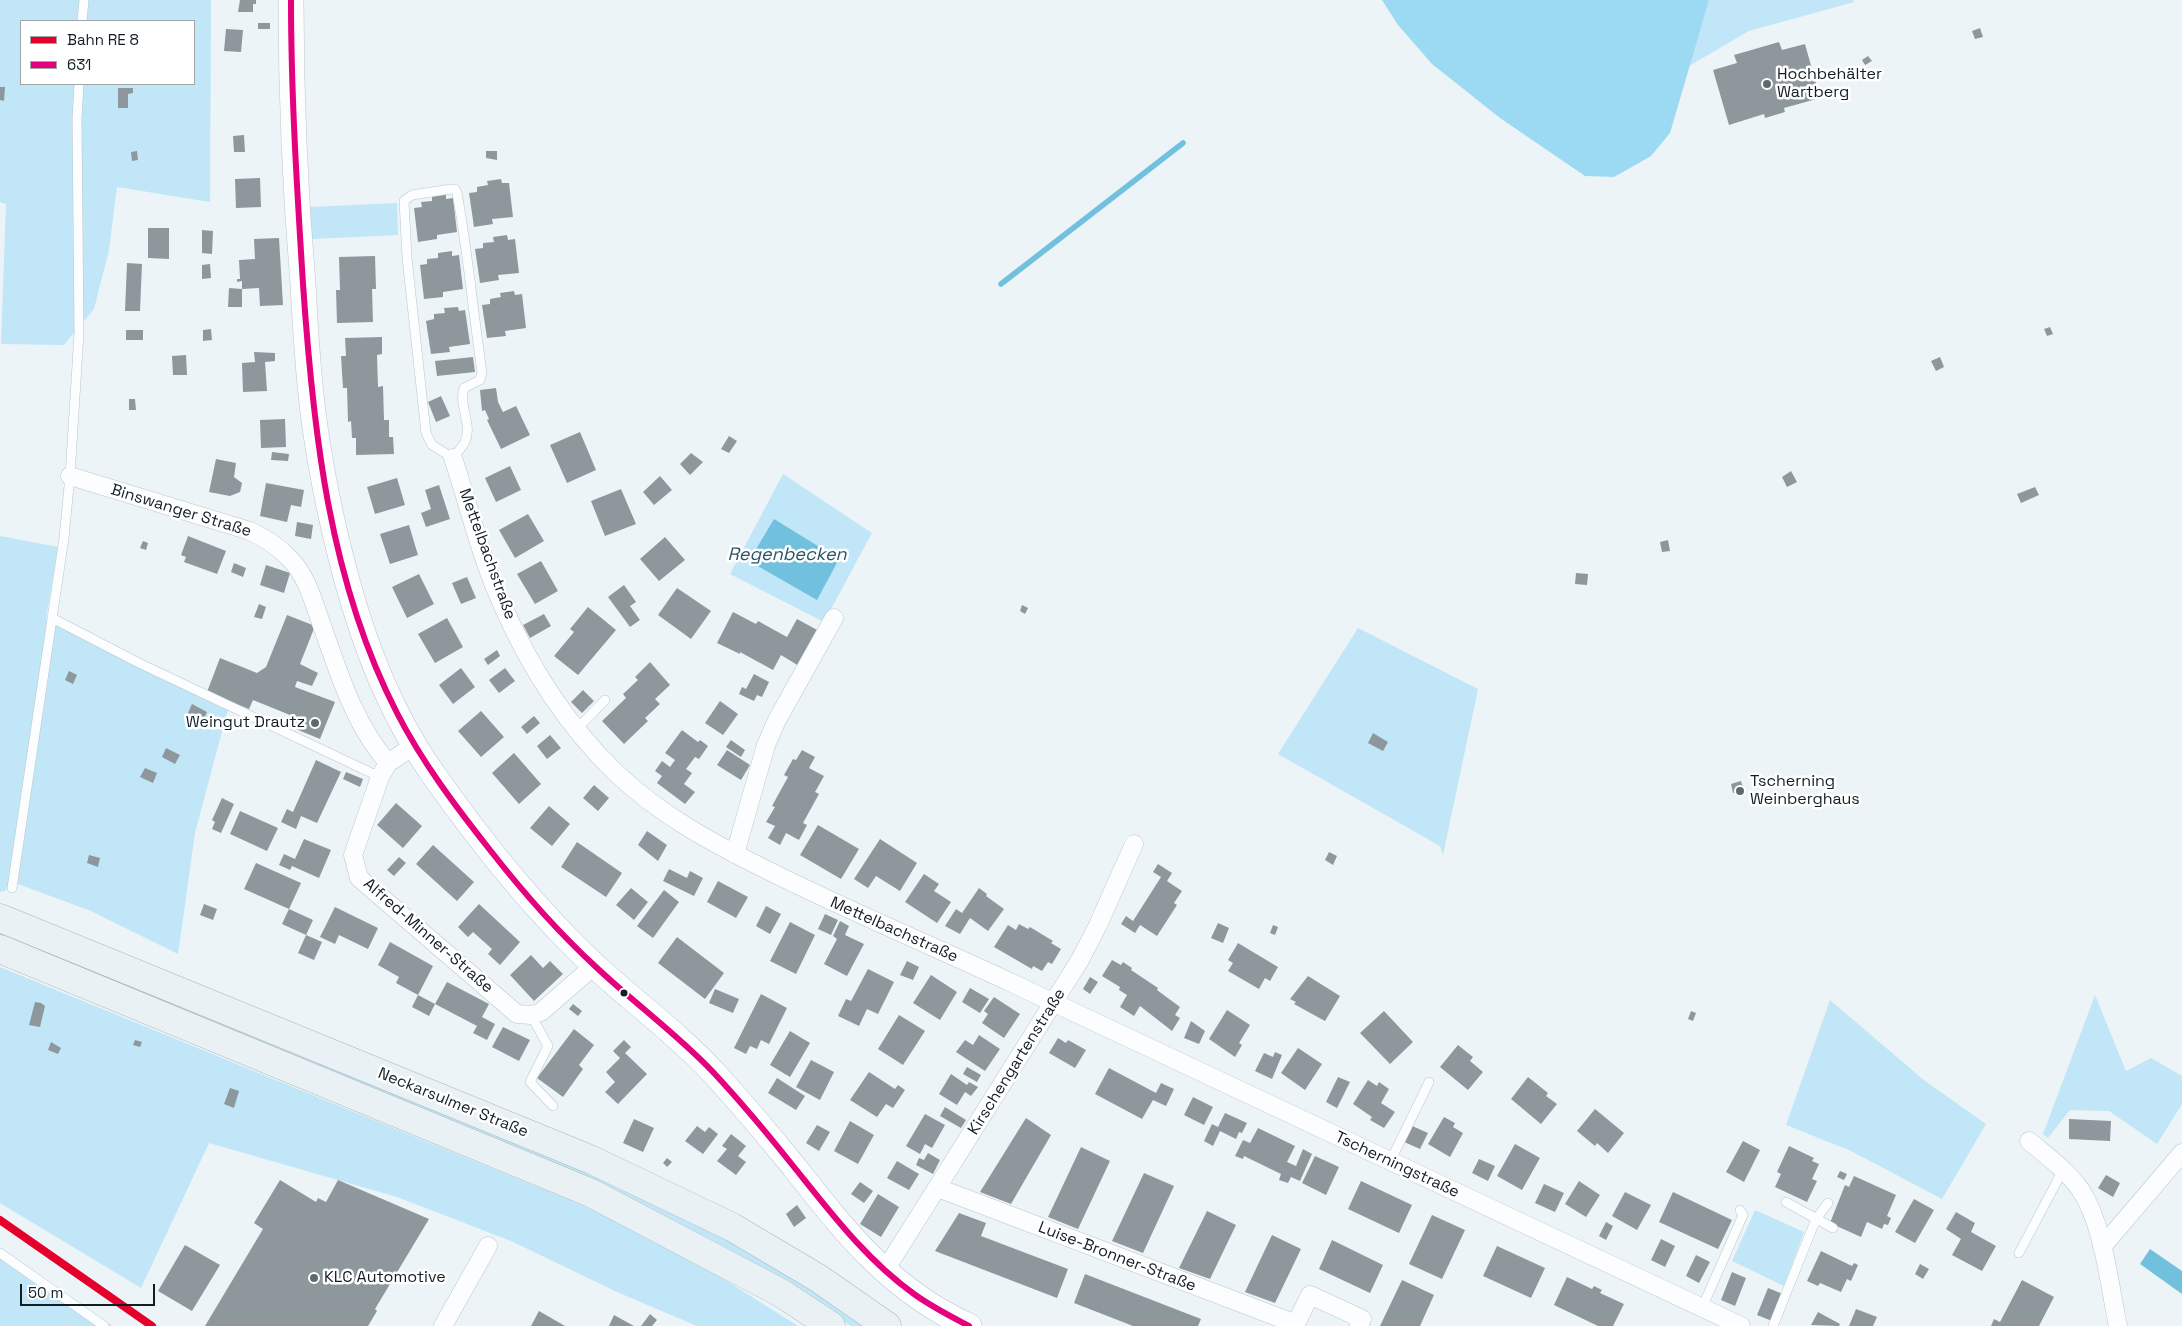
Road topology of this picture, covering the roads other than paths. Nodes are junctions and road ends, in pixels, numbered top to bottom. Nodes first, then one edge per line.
1 (84, 0) edge
2 (291, 0) edge
3 (82, 20) edge
4 (79, 85) edge
5 (453, 458) junction
6 (70, 476) junction
7 (52, 618) junction
8 (834, 618) dead end
9 (605, 700) dead end
10 (576, 730) junction
11 (414, 745) junction
12 (384, 770) junction
13 (1134, 844) dead end
14 (735, 854) junction
15 (12, 888) dead end
16 (0, 918) edge
17 (0, 949) edge
18 (595, 966) junction
19 (1054, 1003) junction
20 (531, 1015) junction
21 (1428, 1082) dead end
22 (553, 1106) dead end
23 (2029, 1141) dead end
24 (2182, 1154) edge
25 (1390, 1162) junction
26 (2063, 1170) junction
27 (938, 1188) junction
28 (1786, 1202) dead end
29 (1828, 1203) dead end
30 (1740, 1210) dead end
31 (1816, 1219) junction
32 (1833, 1228) dead end
33 (488, 1246) dead end
34 (2102, 1247) junction
35 (0, 1253) edge
36 (2018, 1253) dead end
37 (884, 1272) junction
38 (1702, 1308) junction
39 (1295, 1325) edge
40 (104, 1326) edge
41 (443, 1326) edge
42 (831, 1326) edge
43 (887, 1326) edge
44 (969, 1326) edge
45 (1359, 1326) edge
46 (1741, 1326) edge
47 (1773, 1326) edge
48 (2118, 1326) edge

1 - 3 lane
2 - 11 main road
4 - 6 lane
5 - 5 lane
5 - 10 street, Mettelbachstraße
6 - 7 lane
6 - 12 street, Binswanger Straße
7 - 12 lane
7 - 15 lane
8 - 14 street
9 - 10 lane
10 - 14 street, Mettelbachstraße
11 - 12 street
11 - 18 main road
12 - 20 street, Alfred-Minner-Straße
13 - 19 street, Kirschengartenstraße
14 - 19 street, Mettelbachstraße
16 - 43 main road, Neckarsulmer Straße
17 - 42 main road, Neckarsulmer Straße
18 - 20 street
18 - 37 main road
19 - 25 street, Tscherningstraße
19 - 27 street, Kirschengartenstraße
20 - 22 lane
21 - 25 lane
23 - 26 street
24 - 34 street
25 - 38 street, Tscherningstraße
26 - 34 street
26 - 36 lane
27 - 37 street, Kirschengartenstraße
27 - 39 street, Luise-Bronner-Straße
28 - 31 lane
29 - 31 lane
30 - 38 lane
31 - 32 lane
31 - 47 lane
33 - 41 street
34 - 48 street
35 - 40 lane
37 - 44 main road
38 - 46 street, Tscherningstraße
39 - 45 street, Luise-Bronner-Straße

